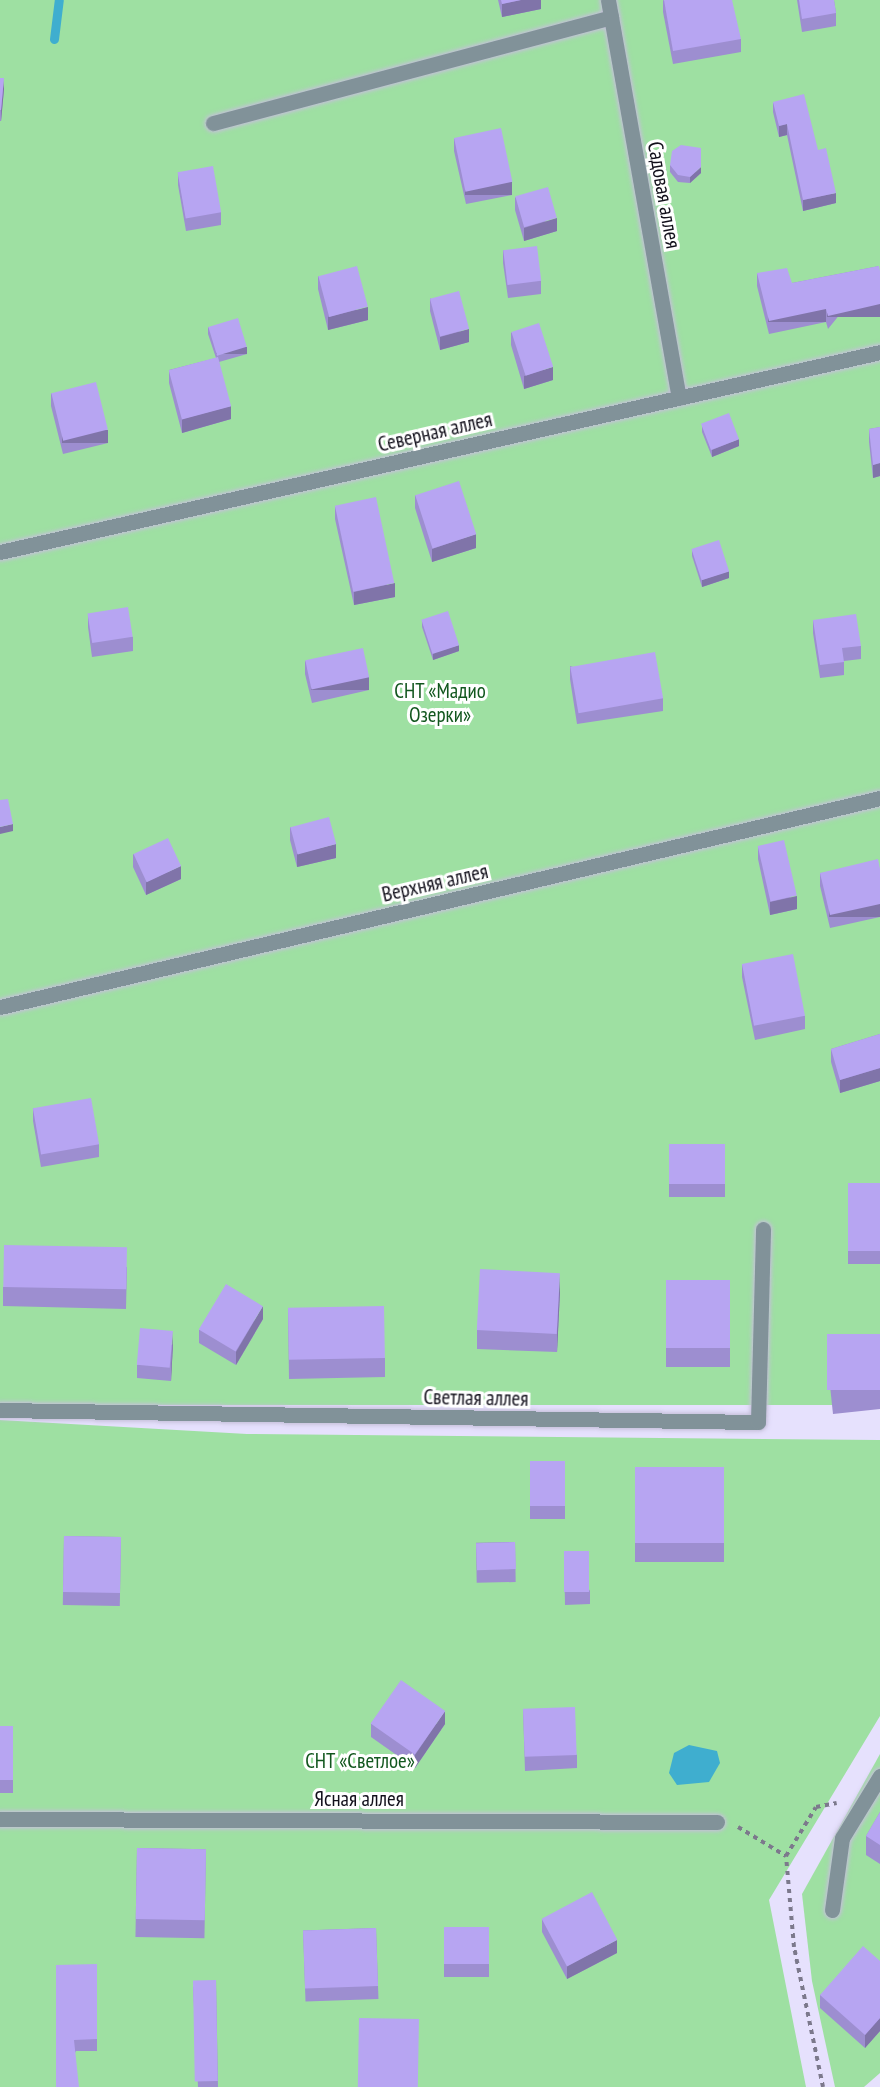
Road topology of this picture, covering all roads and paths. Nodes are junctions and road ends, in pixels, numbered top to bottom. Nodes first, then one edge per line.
1 (608, 0) edge
2 (611, 16) junction
3 (213, 123) dead end
4 (880, 352) edge
5 (679, 398) junction
6 (0, 552) edge
7 (880, 798) edge
8 (0, 1007) edge
9 (763, 1229) dead end
10 (0, 1410) edge
11 (880, 1776) edge
12 (816, 1807) dead end
13 (0, 1819) edge
14 (717, 1822) joint
15 (786, 1856) junction
16 (832, 1910) dead end
17 (823, 2087) edge

1 - 2 street, Садовая аллея
2 - 3 street
2 - 5 street, Садовая аллея
4 - 5 street, Северная аллея
5 - 6 street, Северная аллея
7 - 8 street, Верхняя аллея
9 - 10 street, Светлая аллея
11 - 16 street
12 - 15 path
13 - 14 street, Ясная аллея
14 - 15 path
15 - 17 path

